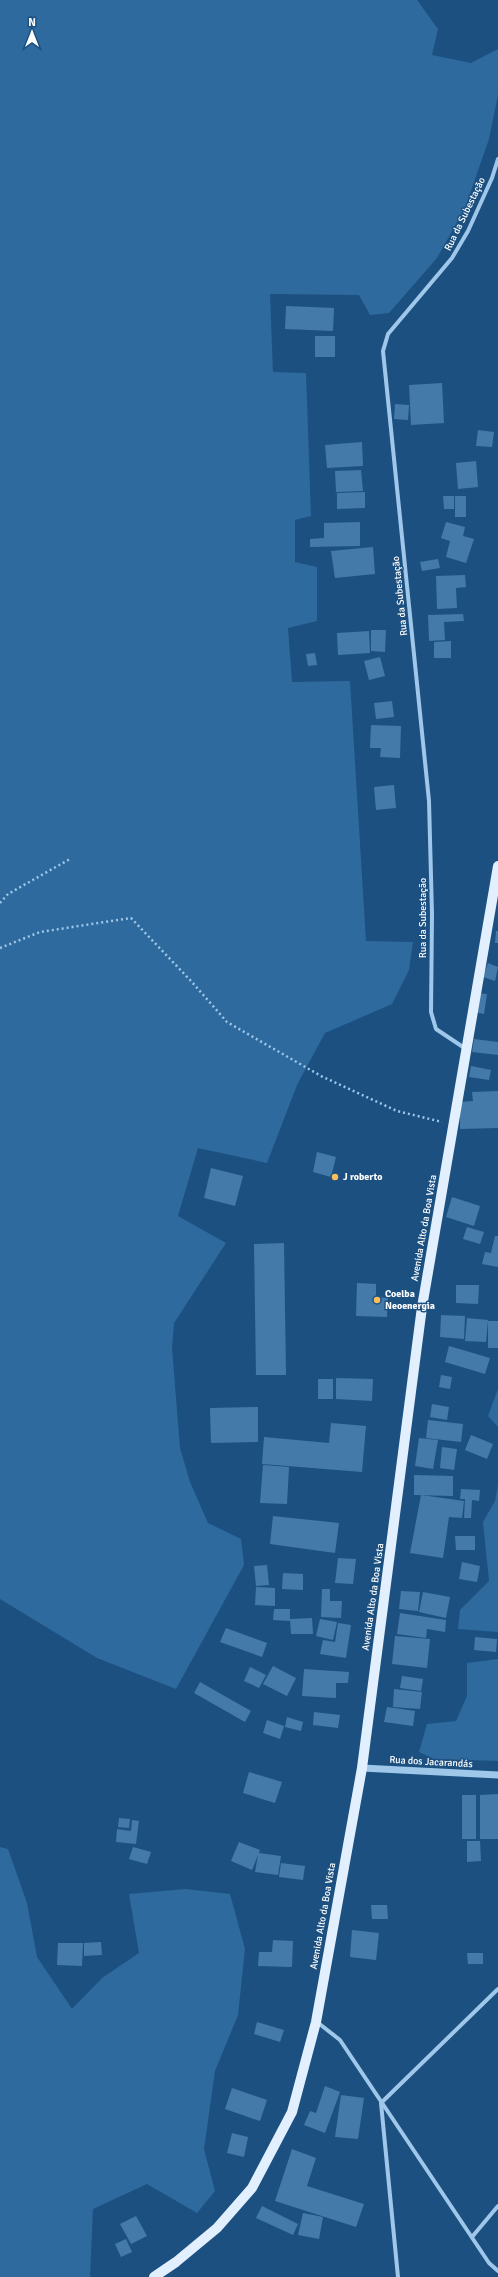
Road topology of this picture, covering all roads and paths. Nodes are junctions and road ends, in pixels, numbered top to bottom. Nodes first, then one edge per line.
1 (498, 159) edge
2 (70, 859) dead end
3 (498, 866) edge
4 (0, 903) edge
5 (0, 948) edge
6 (466, 1050) junction
7 (454, 1125) junction
8 (362, 1768) junction
9 (498, 1775) edge
10 (498, 1989) edge
11 (316, 2022) junction
12 (381, 2103) junction
13 (498, 2206) edge
14 (472, 2237) junction
15 (498, 2271) edge
16 (154, 2277) edge
17 (398, 2277) edge

1 - 6 street, Rua da Subestação
2 - 4 path
3 - 6 main road, Avenida Alto da Boa Vista
5 - 7 path
6 - 7 main road, Avenida Alto da Boa Vista
7 - 8 main road, Avenida Alto da Boa Vista
8 - 9 street, Rua dos Jacarandás
8 - 11 main road, Avenida Alto da Boa Vista
10 - 12 street
11 - 12 street
11 - 16 main road, Avenida Alto da Boa Vista
12 - 14 street
12 - 17 street
13 - 14 street
14 - 15 street

